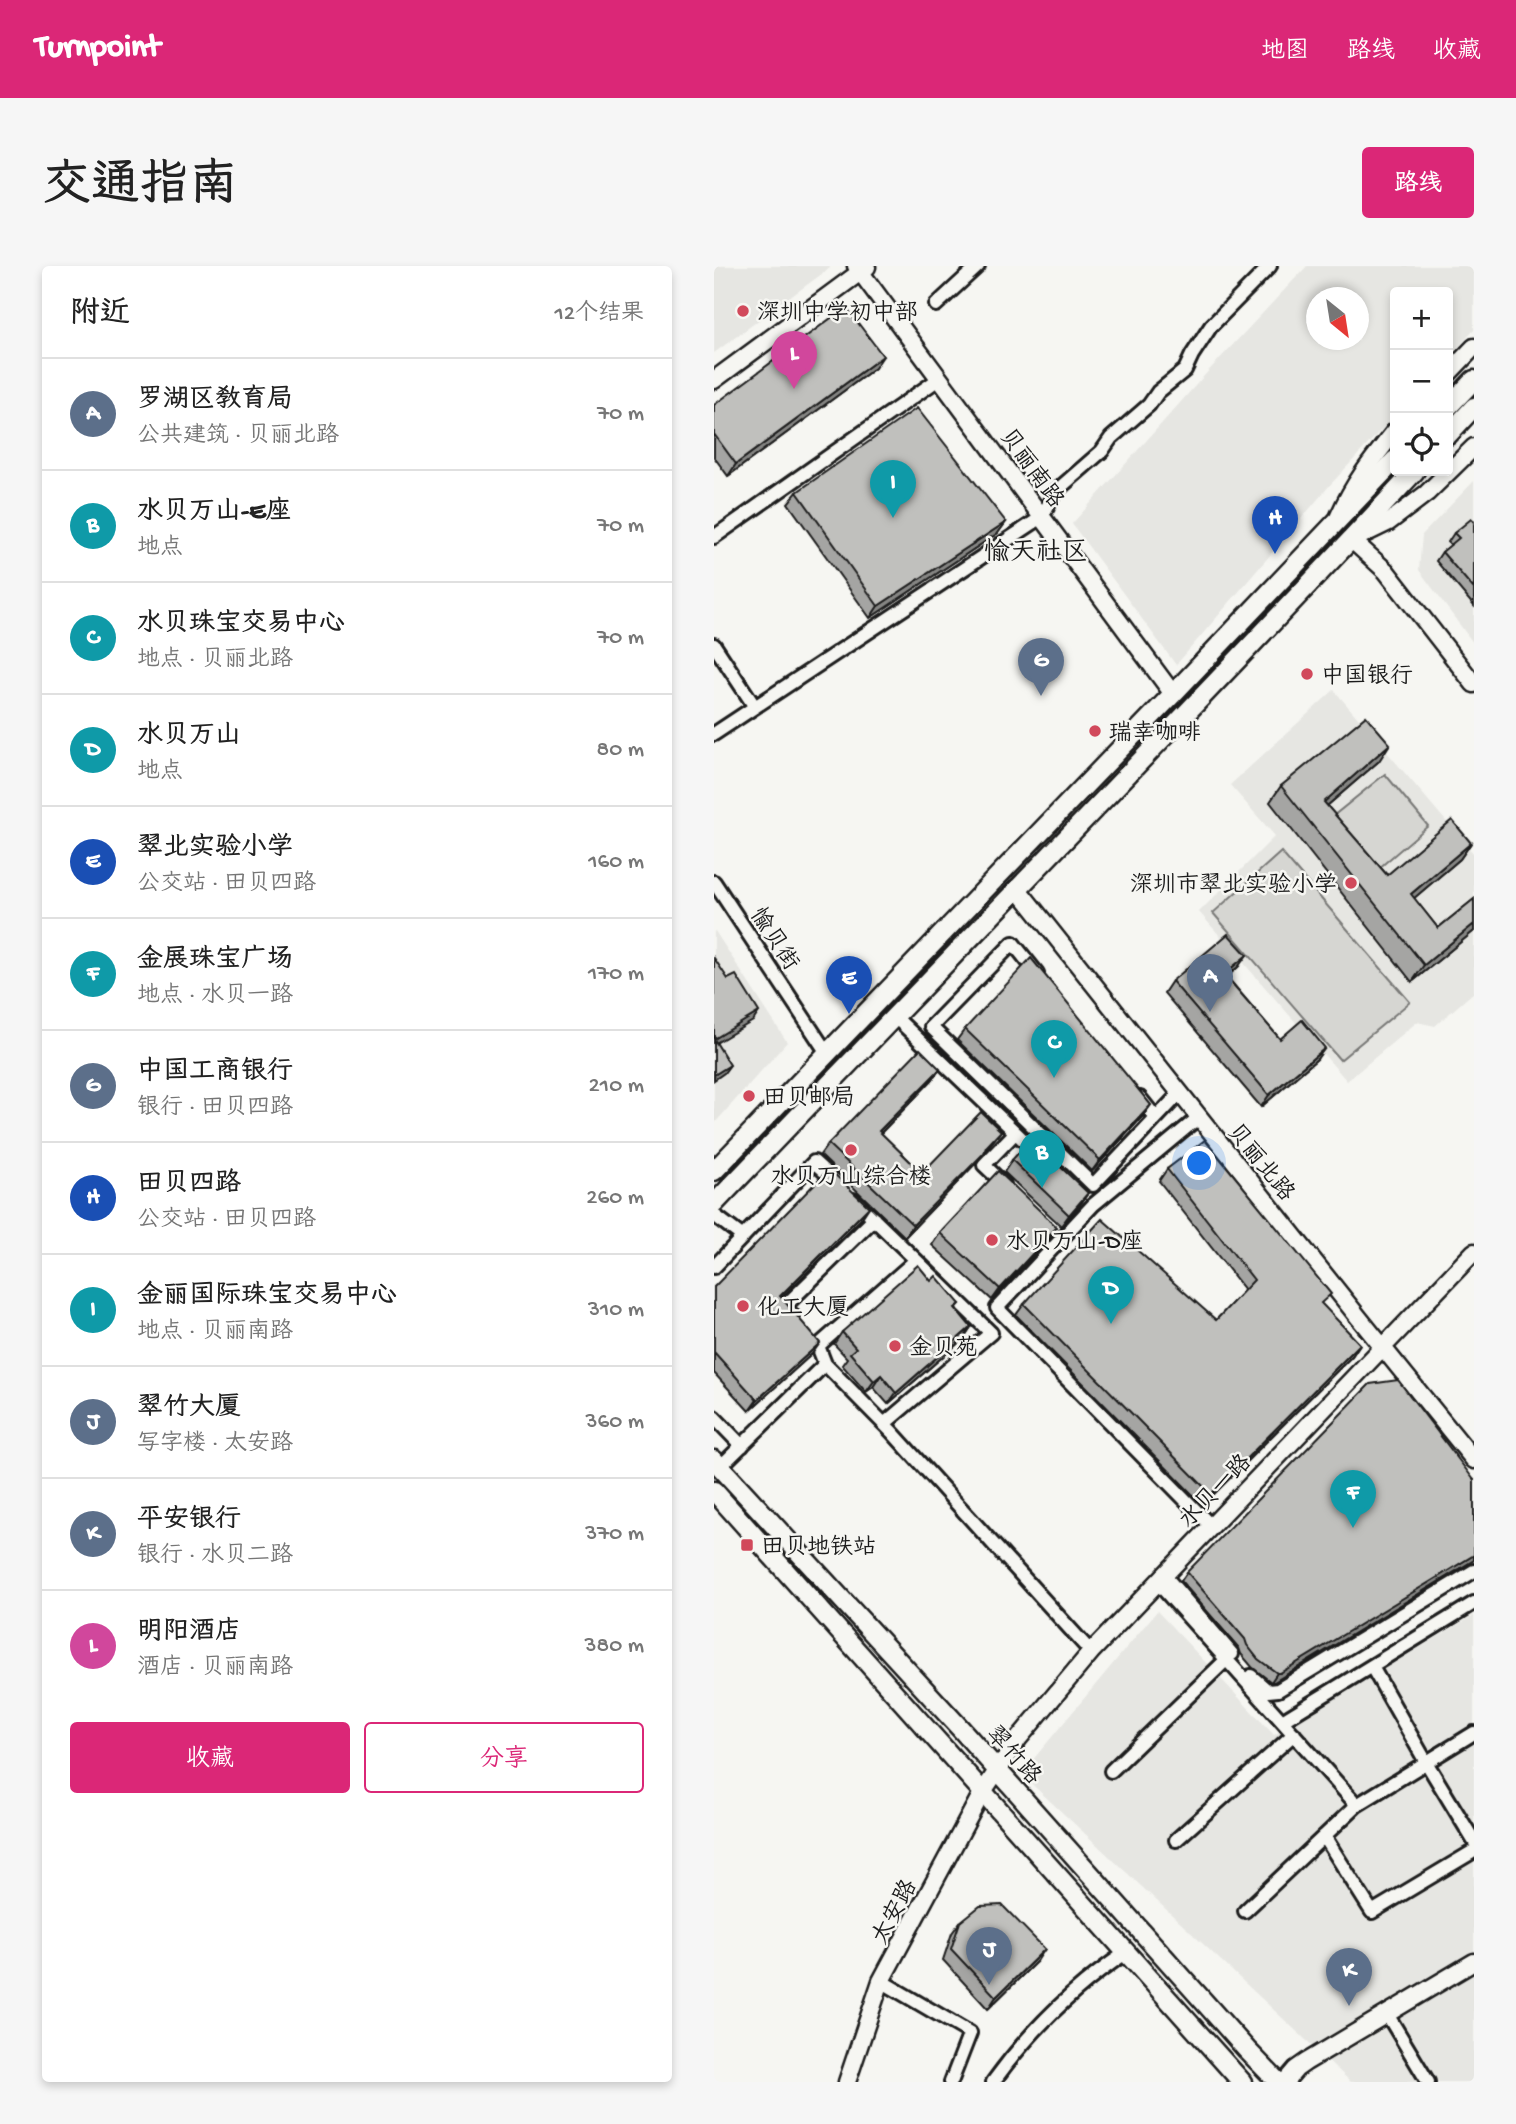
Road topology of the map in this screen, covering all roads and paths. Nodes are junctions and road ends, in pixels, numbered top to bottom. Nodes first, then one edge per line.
1 (978, 266) edge
2 (1270, 266) edge
3 (862, 268) edge
4 (936, 305) dead end
5 (1474, 346) edge
6 (1453, 369) edge
7 (940, 378) junction
8 (714, 380) edge
9 (1474, 380) edge
10 (1453, 402) edge
11 (1474, 407) edge
12 (1453, 430) edge
13 (1390, 437) edge
14 (1474, 447) edge
15 (1390, 465) edge
16 (1410, 476) edge
17 (1042, 517) junction
18 (1335, 524) junction
19 (714, 537) edge
20 (1352, 540) junction
21 (714, 645) edge
22 (1474, 684) edge
23 (1173, 694) junction
24 (755, 707) junction
25 (714, 734) edge
26 (714, 882) edge
27 (1017, 888) junction
28 (1047, 984) edge
29 (893, 1015) junction
30 (827, 1053) junction
31 (1131, 1087) edge
32 (1180, 1093) junction
33 (1199, 1117) junction
34 (1156, 1118) junction
35 (1015, 1133) junction
36 (1044, 1160) edge
37 (714, 1171) edge
38 (1013, 1193) edge
39 (714, 1204) edge
40 (714, 1215) edge
41 (874, 1219) junction
42 (743, 1237) junction
43 (1474, 1252) edge
44 (916, 1260) junction
45 (714, 1267) edge
46 (810, 1336) junction
47 (1382, 1347) junction
48 (825, 1364) junction
49 (714, 1417) edge
50 (884, 1424) junction
51 (742, 1446) junction
52 (1474, 1460) edge
53 (717, 1464) edge
54 (714, 1491) edge
55 (1211, 1526) junction
56 (1474, 1571) edge
57 (1160, 1578) junction
58 (1474, 1603) edge
59 (1091, 1653) junction
60 (1226, 1660) junction
61 (1372, 1667) junction
62 (1282, 1721) junction
63 (1474, 1733) edge
64 (1294, 1734) junction
65 (1426, 1762) junction
66 (997, 1770) junction
67 (1111, 1771) dead end
68 (982, 1793) junction
69 (1357, 1805) junction
70 (1324, 1836) junction
71 (1176, 1840) dead end
72 (1474, 1842) edge
73 (1245, 1911) dead end
74 (1127, 1952) junction
75 (1474, 1962) edge
76 (881, 1981) junction
77 (1387, 2014) junction
78 (847, 2082) edge
79 (951, 2082) edge
80 (993, 2082) edge
81 (1242, 2082) edge
82 (1278, 2082) edge
83 (1284, 2082) edge
84 (1427, 2082) edge

1 - 4 street
2 - 17 street
3 - 7 street, 贝丽南路
3 - 8 street
5 - 6 street
7 - 17 street, 贝丽南路
7 - 19 street
9 - 10 main road
11 - 12 main road
13 - 18 street
14 - 20 street
15 - 18 main road
16 - 20 main road
17 - 23 street, 贝丽南路
17 - 24 street
18 - 23 main road
20 - 22 street
20 - 27 main road
21 - 24 street
23 - 30 main road
24 - 25 street
26 - 30 street, 愉贝街
27 - 29 main road
27 - 32 street, 贝丽北路
28 - 34 street
29 - 35 street
29 - 39 main road
30 - 37 main road
31 - 34 street
32 - 33 street, 贝丽北路
32 - 34 street
33 - 47 street, 贝丽北路
33 - 55 street
35 - 36 street
35 - 38 street
40 - 42 street
41 - 42 street
41 - 44 street
41 - 46 street
42 - 45 street
43 - 47 street, 水贝一路
44 - 46 street
44 - 50 street
46 - 48 street
47 - 52 street, 贝丽北路
47 - 55 street, 水贝一路
48 - 50 street
48 - 51 street
49 - 51 street
50 - 59 street
51 - 53 street
53 - 66 main road, 翠竹路
54 - 68 main road
55 - 57 street, 水贝一路
56 - 57 street
57 - 59 street, 水贝一路
57 - 60 street
58 - 61 street
59 - 66 street, 水贝一路
60 - 62 street
60 - 67 street
61 - 62 street
61 - 65 street
62 - 64 street
63 - 65 street
64 - 69 street
64 - 71 street
65 - 69 street
65 - 72 street
66 - 68 street, 太安路
66 - 82 main road, 翠竹路
68 - 74 main road
68 - 76 street, 太安路
69 - 70 street
70 - 72 street
70 - 73 street
74 - 80 street
74 - 81 main road
75 - 77 street
76 - 78 street, 太安路
76 - 79 street
77 - 83 street
77 - 84 street

